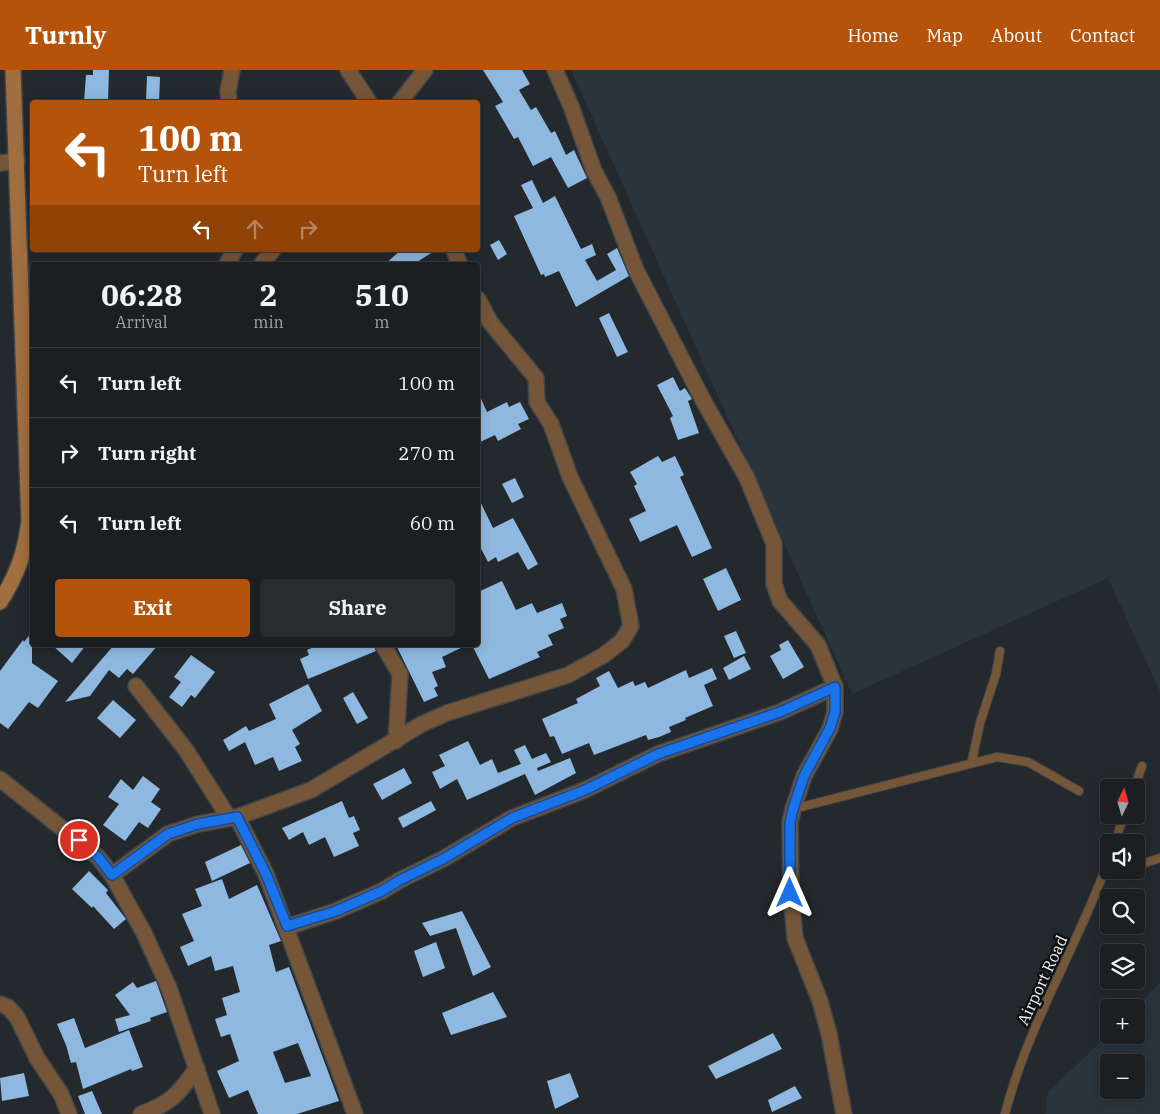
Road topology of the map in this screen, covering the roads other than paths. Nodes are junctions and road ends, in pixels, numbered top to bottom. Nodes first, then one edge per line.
1 (13, 70) edge
2 (232, 70) edge
3 (348, 70) edge
4 (424, 70) edge
5 (555, 70) edge
6 (229, 100) edge
7 (368, 100) edge
8 (402, 100) edge
9 (17, 161) junction
10 (0, 163) edge
11 (480, 303) edge
12 (29, 545) edge
13 (0, 602) edge
14 (383, 647) edge
15 (1000, 651) dead end
16 (136, 686) dead end
17 (835, 687) junction
18 (396, 741) junction
19 (972, 762) junction
20 (1142, 766) dead end
21 (0, 779) edge
22 (1137, 779) edge
23 (1079, 791) dead end
24 (793, 809) junction
25 (233, 818) junction
26 (1160, 858) edge
27 (1145, 863) edge
28 (112, 875) junction
29 (1102, 879) edge
30 (287, 926) junction
31 (0, 1004) edge
32 (197, 1068) junction
33 (69, 1114) edge
34 (142, 1114) edge
35 (212, 1114) edge
36 (355, 1114) edge
37 (844, 1114) edge
38 (1005, 1114) edge

1 - 9 main road
2 - 6 street
3 - 7 street
4 - 8 street
5 - 17 street
9 - 10 street
9 - 12 main road
11 - 18 street
12 - 13 main road
14 - 18 street
15 - 19 lane
16 - 25 street
17 - 24 street
17 - 30 street
18 - 25 street
19 - 23 lane
19 - 24 lane
20 - 22 lane
21 - 28 street
24 - 37 street
25 - 28 street
25 - 30 street
26 - 27 lane
28 - 32 street
29 - 38 lane, Airport Road
30 - 36 street
31 - 33 street
32 - 34 street
32 - 35 street

